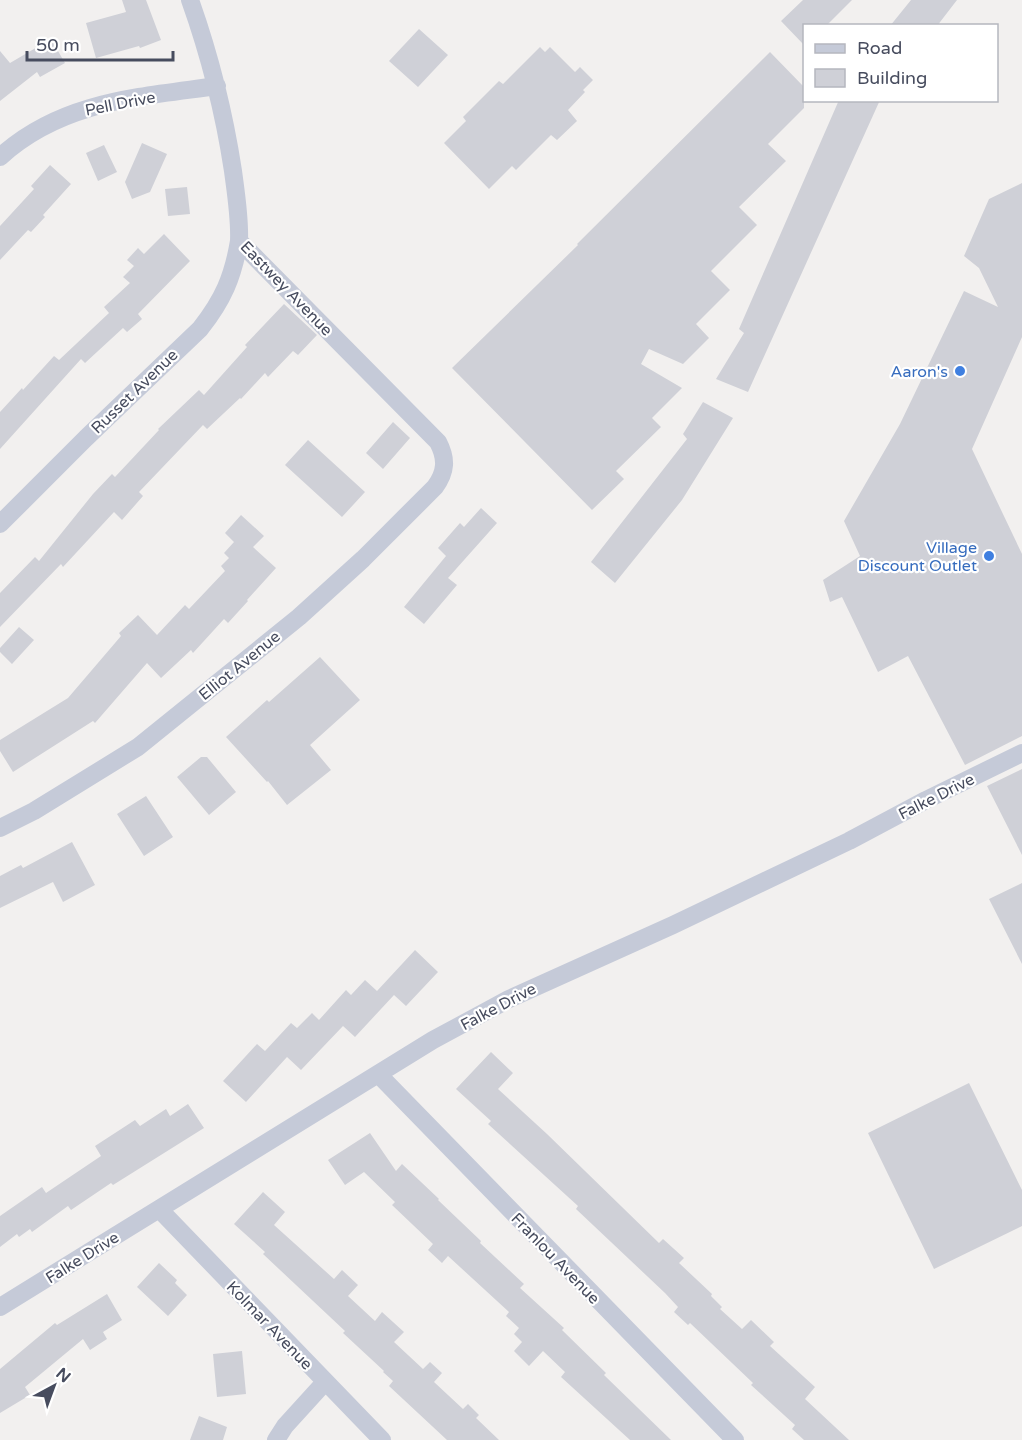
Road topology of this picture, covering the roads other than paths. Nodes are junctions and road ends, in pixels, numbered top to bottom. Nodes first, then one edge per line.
1 (190, 0) edge
2 (217, 86) junction
3 (0, 157) edge
4 (239, 241) junction
5 (445, 466) joint
6 (0, 524) edge
7 (1022, 753) edge
8 (0, 828) edge
9 (378, 1074) junction
10 (159, 1209) junction
11 (0, 1307) edge
12 (325, 1382) junction
13 (276, 1440) edge
14 (382, 1440) edge
15 (735, 1440) edge

1 - 2 street, Eastwey Avenue
2 - 3 street, Pell Drive
2 - 4 street, Eastwey Avenue
4 - 5 street, Eastwey Avenue
4 - 6 street, Russet Avenue
5 - 8 street, Elliot Avenue
7 - 9 street, Falke Drive
9 - 10 street, Falke Drive
9 - 15 street, Franlou Avenue
10 - 11 street, Falke Drive
10 - 12 street, Kolmar Avenue
12 - 13 street
12 - 14 street, Kolmar Avenue

